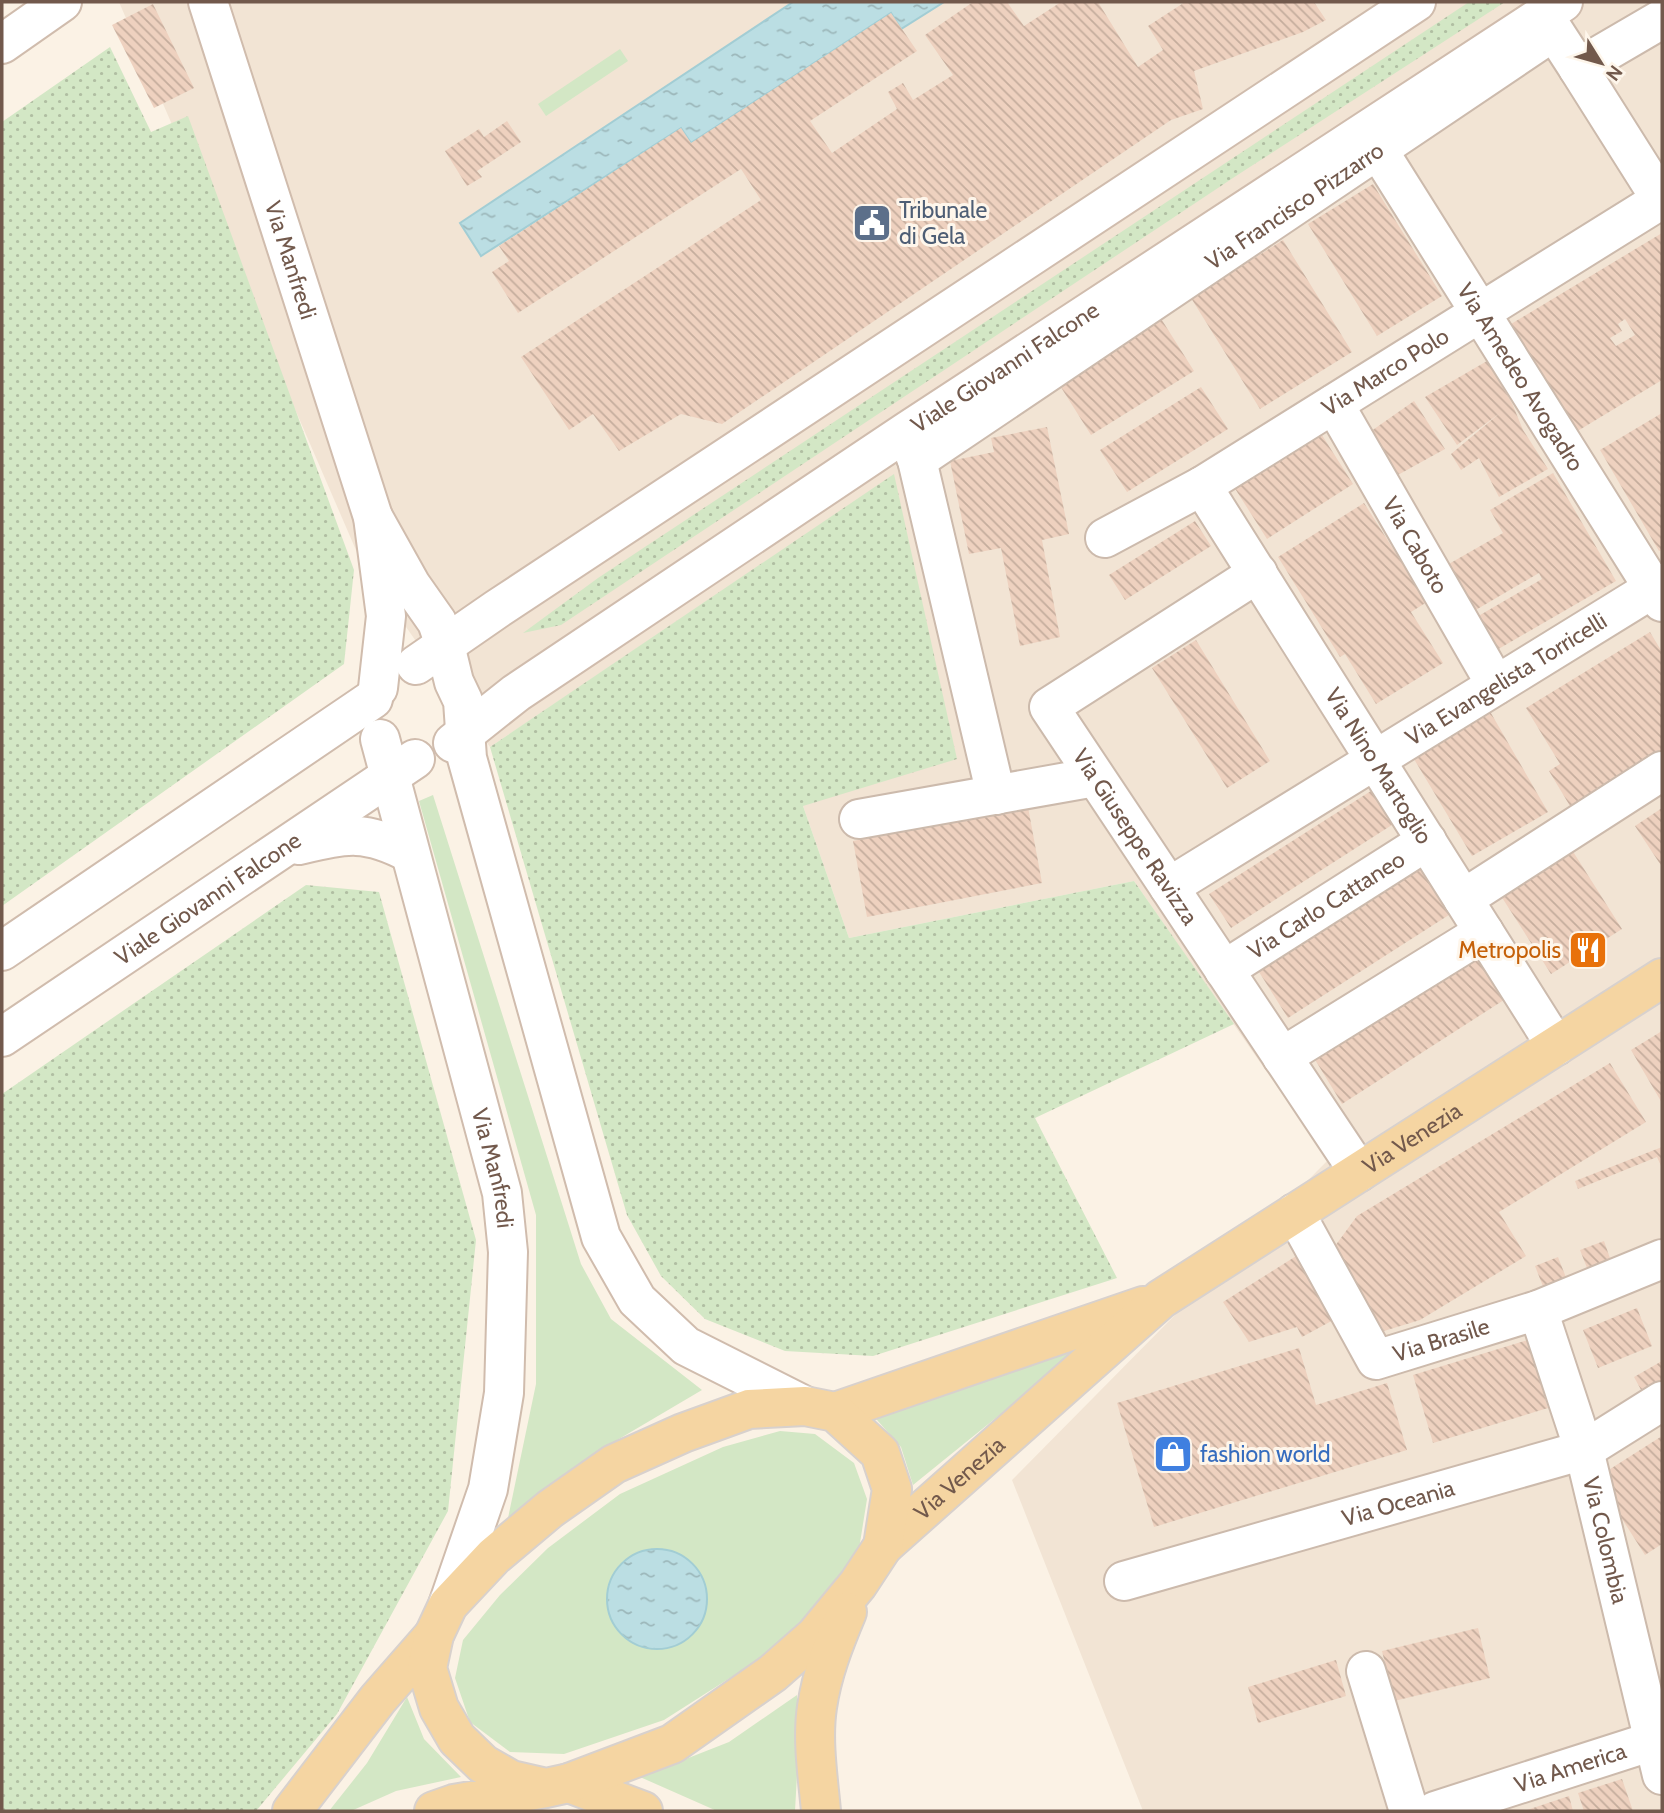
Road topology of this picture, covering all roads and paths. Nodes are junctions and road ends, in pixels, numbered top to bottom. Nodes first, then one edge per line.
1 (62, 2) edge
2 (208, 2) edge
3 (1416, 2) edge
4 (1563, 2) edge
5 (1662, 19) edge
6 (2, 44) edge
7 (1578, 68) junction
8 (1378, 150) junction
9 (1662, 200) edge
10 (1479, 314) junction
11 (1334, 404) junction
12 (911, 446) junction
13 (1202, 486) junction
14 (373, 517) junction
15 (1105, 538) dead end
16 (1258, 573) junction
17 (1659, 591) edge
18 (421, 599) junction
19 (497, 609) junction
20 (431, 655) junction
21 (1496, 685) junction
22 (376, 694) junction
23 (460, 733) junction
24 (1375, 760) junction
25 (402, 768) junction
26 (1662, 771) edge
27 (1095, 777) junction
28 (996, 795) junction
29 (859, 819) dead end
30 (1427, 841) junction
31 (283, 848) junction
32 (410, 853) junction
33 (1168, 887) junction
34 (1463, 899) junction
35 (1484, 932) junction
36 (2, 951) edge
37 (1224, 970) junction
38 (1662, 978) edge
39 (2, 1037) edge
40 (1556, 1046) junction
41 (1282, 1057) junction
42 (1359, 1172) junction
43 (1295, 1213) junction
44 (1662, 1259) edge
45 (1161, 1299) junction
46 (1538, 1310) junction
47 (1662, 1401) edge
48 (820, 1409) junction
49 (1584, 1450) junction
50 (883, 1546) junction
51 (1124, 1581) dead end
52 (858, 1584) junction
53 (441, 1620) junction
54 (1366, 1671) dead end
55 (1659, 1750) edge
56 (557, 1785) junction
57 (292, 1811) edge
58 (434, 1811) edge
59 (643, 1811) edge
60 (821, 1811) edge
61 (1409, 1811) edge
62 (1435, 1811) edge

1 - 6 street
2 - 14 street, Via Manfredi
3 - 19 street
4 - 12 street, Viale Giovanni Falcone
5 - 7 street
7 - 8 street, Via Francisco Pizzarro
7 - 9 street
8 - 10 street, Via Amedeo Avogadro
8 - 12 street, Via Francisco Pizzarro
9 - 10 street, Via Marco Polo
10 - 11 street, Via Marco Polo
10 - 17 street, Via Amedeo Avogadro
11 - 13 street, Via Marco Polo
11 - 21 street, Via Caboto
12 - 23 street, Viale Giovanni Falcone
12 - 28 street
13 - 15 street, Via Marco Polo
13 - 16 street, Via Nino Martoglio
14 - 18 street
14 - 22 street
16 - 24 street, Via Nino Martoglio
16 - 27 street, Via Giuseppe Ravizza
17 - 21 street, Via Evangelista Torricelli
18 - 19 street
18 - 20 street
19 - 20 street
20 - 22 street
20 - 23 street
21 - 24 street, Via Evangelista Torricelli
22 - 25 street, Via Manfredi
22 - 36 street
23 - 25 street
23 - 48 street
24 - 30 street, Via Nino Martoglio
24 - 33 street, Via Evangelista Torricelli
25 - 31 street, Viale Giovanni Falcone
25 - 32 street, Via Manfredi
26 - 34 street
27 - 28 street
27 - 33 street, Via Giuseppe Ravizza
28 - 29 street
30 - 34 street, Via Nino Martoglio
30 - 37 street, Via Carlo Cattaneo
31 - 32 street
31 - 39 street, Viale Giovanni Falcone
32 - 53 street, Via Manfredi
33 - 37 street, Via Giuseppe Ravizza
34 - 35 street, Via Nino Martoglio
35 - 40 street, Via Nino Martoglio
35 - 41 street
37 - 41 street, Via Giuseppe Ravizza
38 - 40 main road, Via Venezia
40 - 42 main road, Via Venezia
41 - 42 street, Via Giuseppe Ravizza
42 - 43 main road, Via Venezia
43 - 45 main road, Via Venezia
43 - 46 street, Via Brasile
44 - 46 street, Via Brasile
45 - 48 main road, Via Venezia
45 - 50 main road, Via Venezia
46 - 49 street, Via Colombia
47 - 49 street, Via Oceania
48 - 50 main road
48 - 53 main road, Via Venezia
49 - 51 street, Via Oceania
49 - 55 street, Via Colombia
50 - 52 main road
52 - 56 main road
52 - 60 main road
53 - 56 main road
53 - 57 main road, Via Venezia
54 - 61 street
55 - 62 street, Via America
56 - 58 main road
56 - 59 main road

